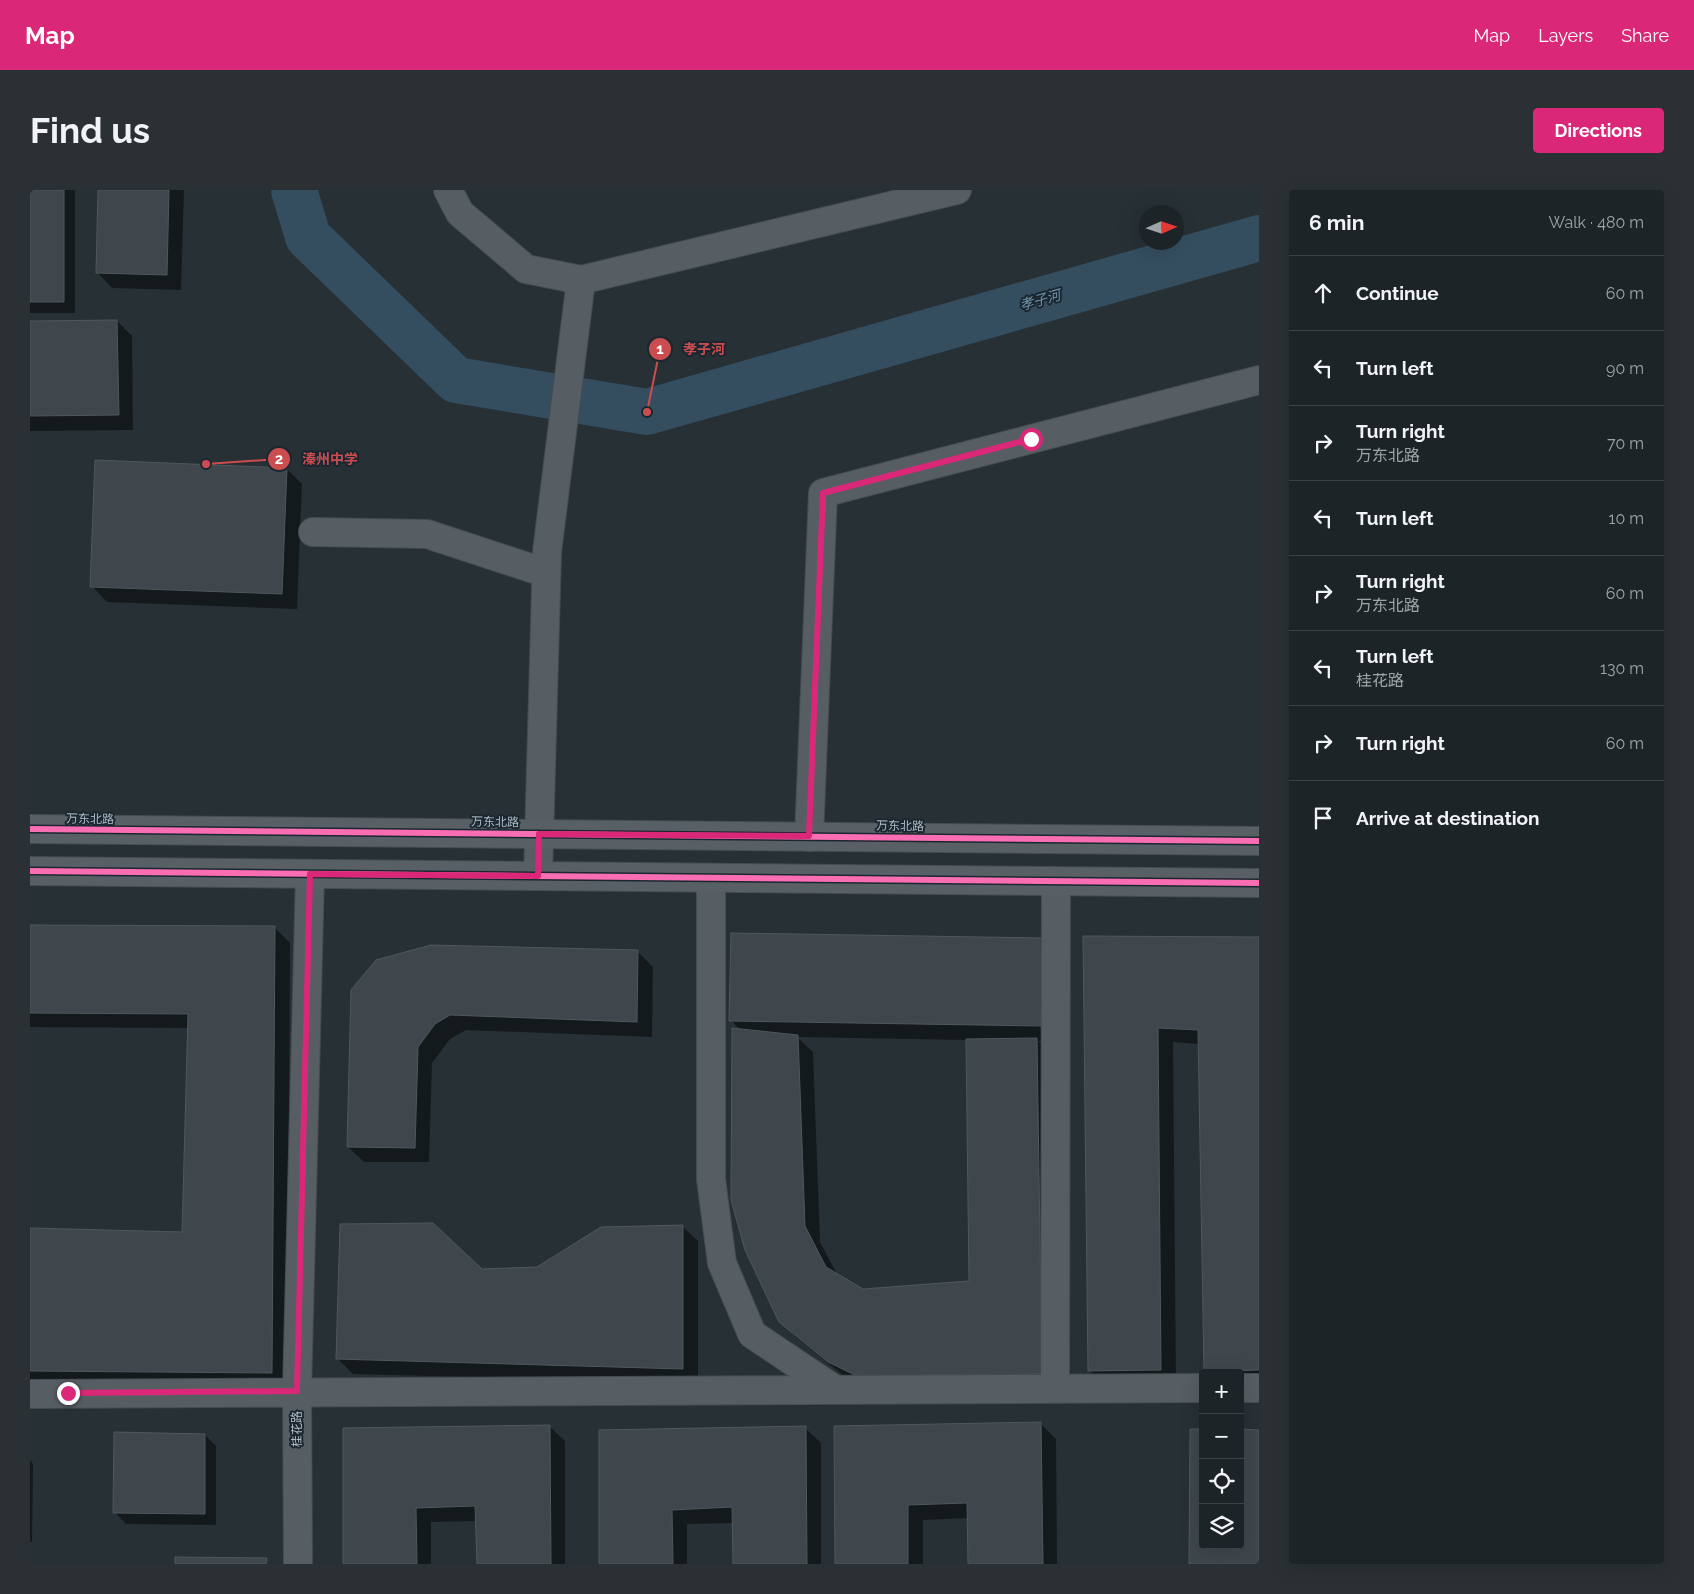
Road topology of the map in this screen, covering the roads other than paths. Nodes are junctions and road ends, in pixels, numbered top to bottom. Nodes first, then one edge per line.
1 (448, 190) edge
2 (957, 190) edge
3 (580, 291) junction
4 (1259, 380) edge
5 (313, 532) dead end
6 (546, 573) junction
7 (30, 829) edge
8 (539, 834) junction
9 (809, 836) junction
10 (1259, 841) edge
11 (30, 872) edge
12 (310, 874) junction
13 (538, 876) junction
14 (711, 878) junction
15 (1056, 881) junction
16 (1259, 883) edge
17 (1055, 1388) junction
18 (1199, 1388) edge
19 (1244, 1388) edge
20 (1259, 1388) edge
21 (834, 1389) junction
22 (297, 1391) junction
23 (30, 1394) edge
24 (298, 1564) edge

1 - 3 street
2 - 3 street
3 - 6 street
4 - 9 street
5 - 6 street
6 - 8 street
7 - 8 main road, 万东北路
8 - 9 main road, 万东北路
8 - 13 street
9 - 10 main road, 万东北路
11 - 12 main road
12 - 13 main road
12 - 22 street, 桂花路
13 - 14 main road
14 - 15 main road
14 - 21 street
15 - 16 main road
15 - 17 street
17 - 18 street
17 - 21 street
19 - 20 street
21 - 22 street
22 - 23 street
22 - 24 street, 桂花路

